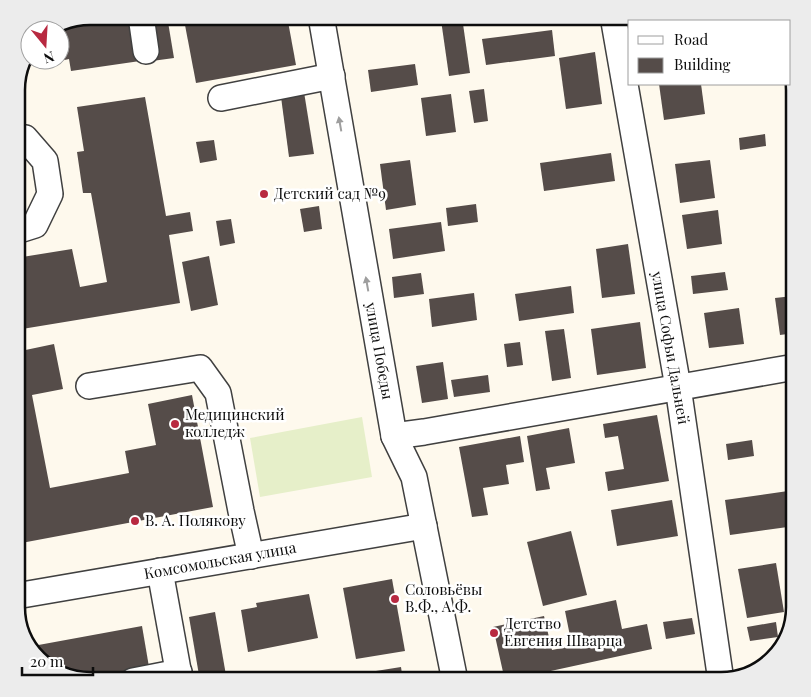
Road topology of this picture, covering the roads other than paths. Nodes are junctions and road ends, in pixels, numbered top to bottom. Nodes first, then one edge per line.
1 (142, 25) edge
2 (323, 25) edge
3 (614, 25) edge
4 (146, 50) dead end
5 (332, 76) junction
6 (221, 98) dead end
7 (25, 138) edge
8 (25, 228) edge
9 (786, 369) edge
10 (89, 386) dead end
11 (678, 387) junction
12 (394, 436) junction
13 (424, 526) junction
14 (251, 556) junction
15 (160, 571) junction
16 (25, 594) edge
17 (178, 672) edge
18 (453, 672) edge
19 (720, 672) edge

1 - 4 street
2 - 5 street, улица Победы
3 - 11 street, улица Софьи Дальней
5 - 6 street
12 -> 5 street, улица Победы
7 - 8 street
9 - 11 street
10 - 14 street
11 - 12 street
11 - 19 street, улица Софьи Дальней
12 - 13 street, улица Победы
13 - 14 street, Комсомольская улица
13 - 18 street, улица Победы
14 - 15 street, Комсомольская улица
15 - 16 street, Комсомольская улица
15 - 17 street

